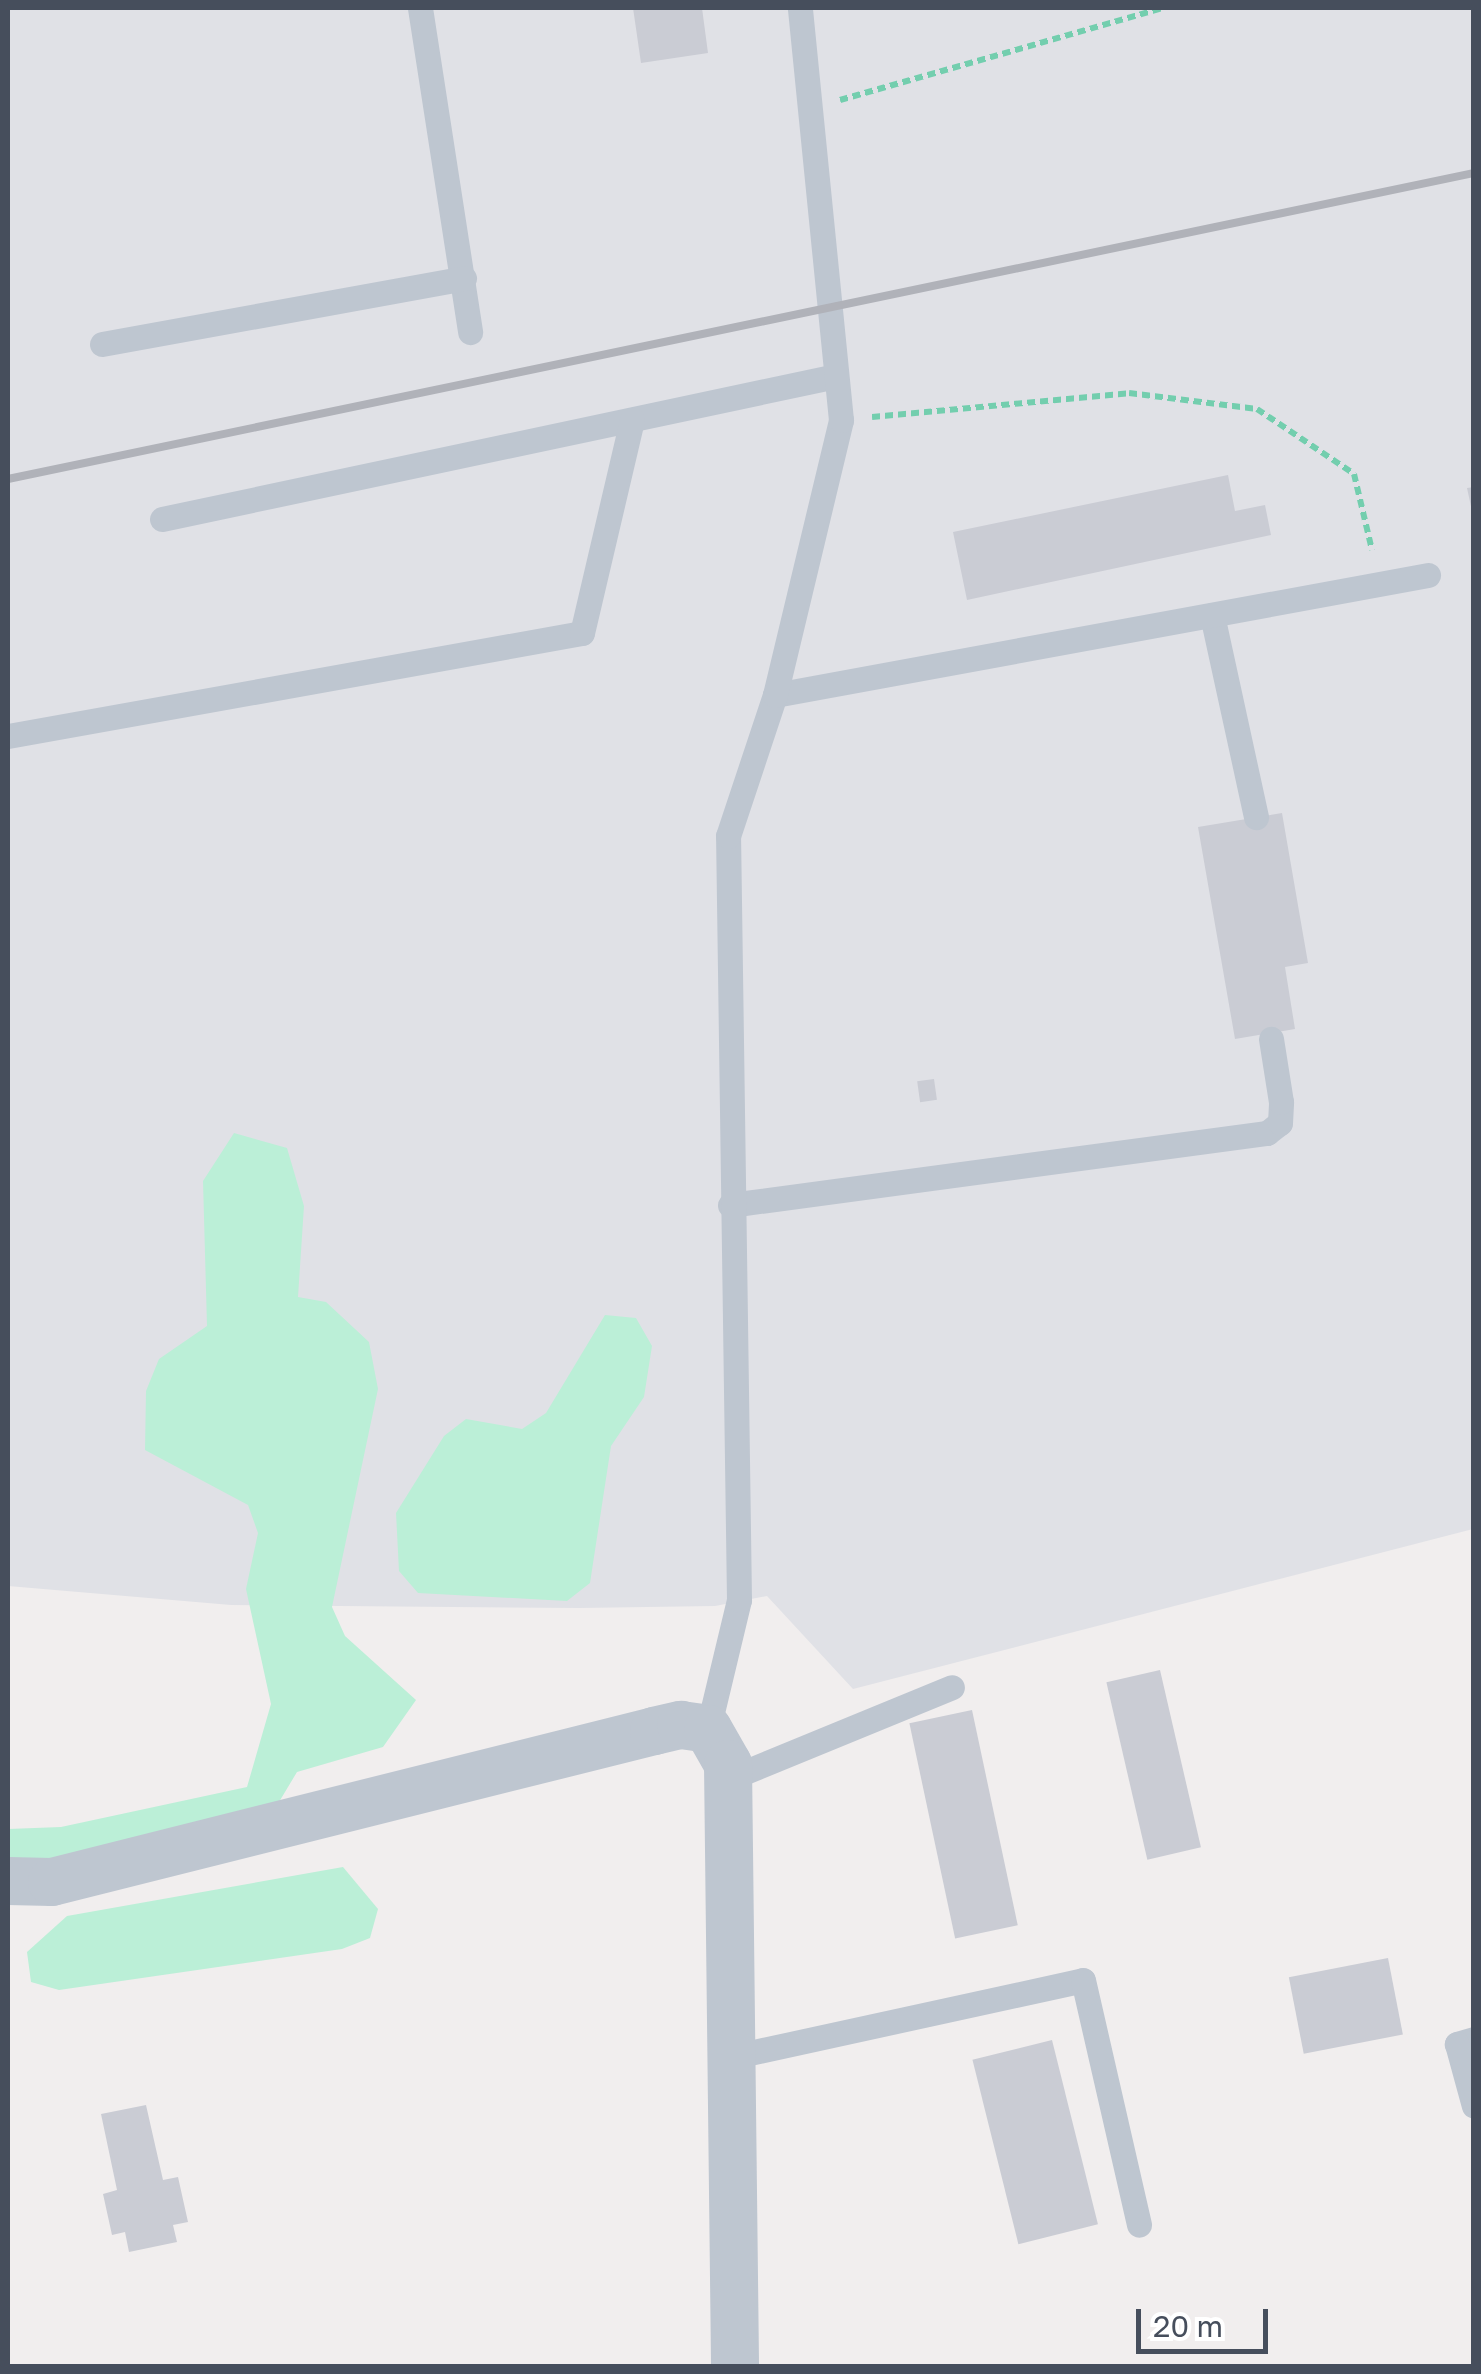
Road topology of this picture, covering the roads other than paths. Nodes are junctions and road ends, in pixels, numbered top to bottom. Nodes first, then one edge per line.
1 (420, 8) edge
2 (800, 8) edge
3 (464, 278) junction
4 (470, 332) dead end
5 (102, 344) dead end
6 (836, 376) junction
7 (632, 420) junction
8 (162, 519) dead end
9 (1428, 575) dead end
10 (1212, 614) junction
11 (775, 695) junction
12 (8, 736) edge
13 (1256, 817) dead end
14 (1271, 1039) dead end
15 (730, 1205) junction
16 (952, 1688) dead end
17 (708, 1729) junction
18 (728, 1779) junction
19 (8, 1881) edge
20 (1474, 2039) edge
21 (732, 2057) junction
22 (1474, 2106) edge
23 (1138, 2224) dead end
24 (735, 2366) edge

1 - 3 lane
2 - 6 lane
3 - 4 lane
3 - 5 lane
6 - 7 lane
6 - 11 lane
7 - 8 lane
7 - 12 lane
9 - 10 lane
10 - 11 lane
10 - 13 lane
11 - 15 lane
14 - 15 lane
15 - 17 lane
16 - 18 lane
17 - 18 street
17 - 19 street
18 - 21 street
20 - 22 lane
21 - 23 lane
21 - 24 street

